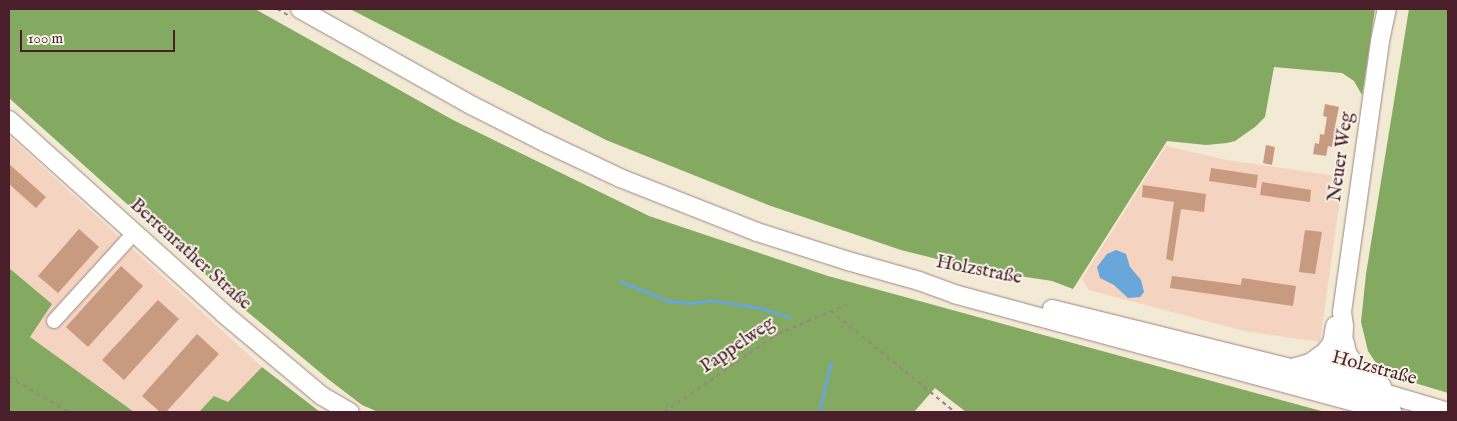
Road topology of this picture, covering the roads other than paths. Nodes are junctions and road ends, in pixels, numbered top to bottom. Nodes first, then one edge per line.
1 (300, 9) edge
2 (1387, 9) edge
3 (9, 120) edge
4 (134, 233) junction
5 (919, 281) junction
6 (54, 321) dead end
7 (1338, 341) junction
8 (1289, 369) junction
9 (1330, 384) junction
10 (1404, 398) junction
11 (350, 412) edge
12 (1392, 412) edge
13 (1448, 412) edge

1 - 5 main road
2 - 7 main road, Neuer Weg
3 - 4 main road, Berrenrather Straße
4 - 6 lane
4 - 11 main road, Berrenrather Straße
5 - 8 main road, Holzstraße
5 - 9 main road, Holzstraße
7 - 8 main road
7 - 9 main road, Neuer Weg
7 - 10 main road
8 - 9 main road, Holzstraße
9 - 10 main road, Holzstraße
9 - 12 main road, Holzstraße
10 - 13 main road, Holzstraße

